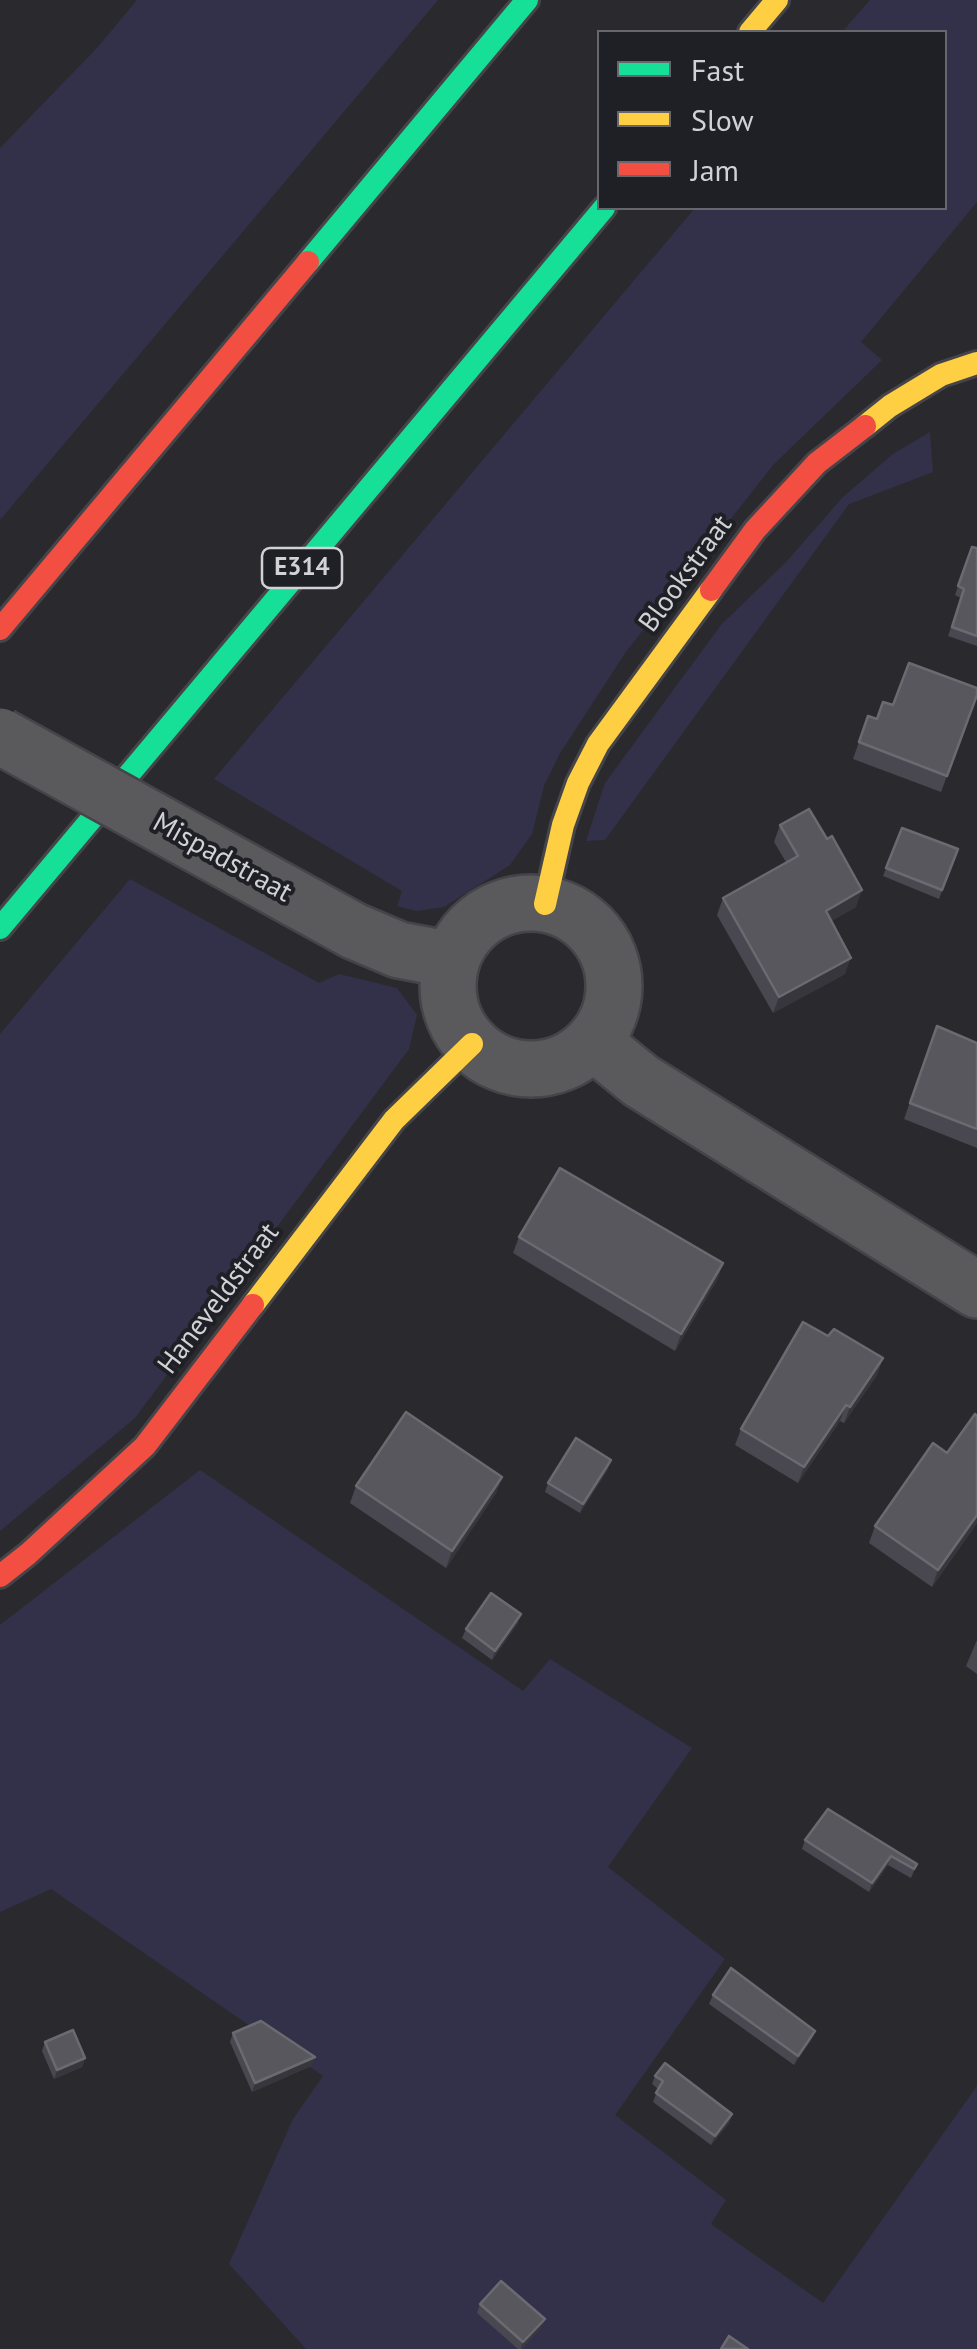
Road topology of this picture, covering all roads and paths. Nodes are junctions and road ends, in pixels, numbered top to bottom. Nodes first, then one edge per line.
1 (527, 0) edge
2 (778, 0) edge
3 (752, 30) edge
4 (602, 210) edge
5 (977, 363) edge
6 (0, 629) edge
7 (0, 736) edge
8 (545, 904) junction
9 (0, 928) edge
10 (452, 960) junction
11 (593, 1042) junction
12 (472, 1044) junction
13 (977, 1290) edge
14 (0, 1576) edge

1 - 6 main road
2 - 3 main road
4 - 9 main road, E314
5 - 8 main road, Blookstraat
7 - 10 street, Mispadstraat, bridge
8 - 10 street
8 - 11 street
10 - 12 street
11 - 12 street
11 - 13 street
12 - 14 main road, Haneveldstraat

